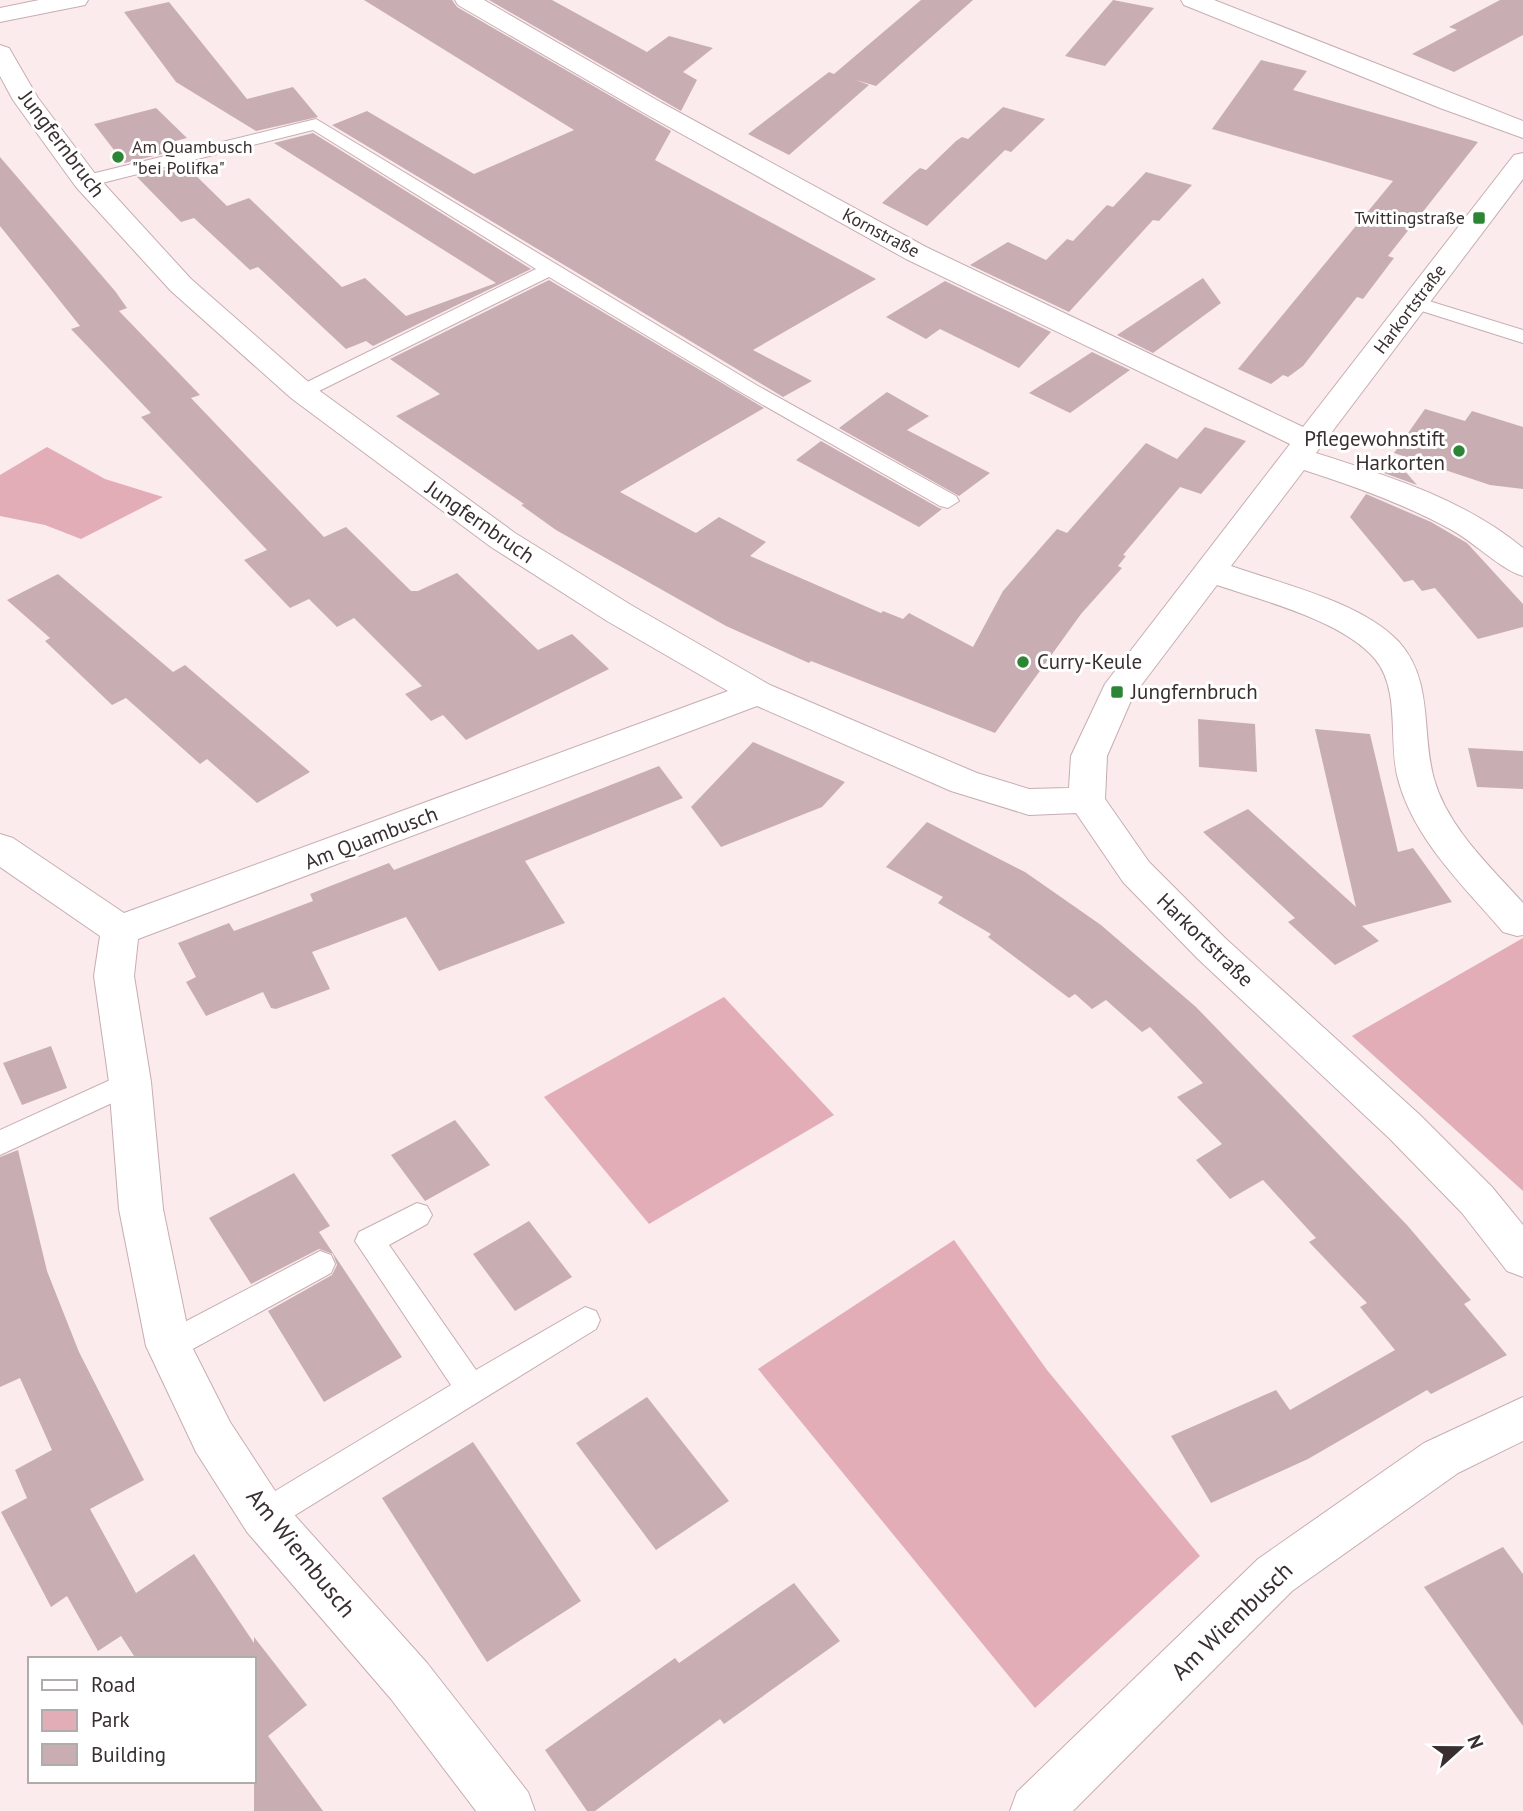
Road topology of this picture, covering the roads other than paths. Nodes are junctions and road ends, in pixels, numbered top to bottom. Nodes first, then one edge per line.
1 (76, 0) edge
2 (467, 0) edge
3 (1193, 0) edge
4 (0, 15) edge
5 (0, 53) edge
6 (13, 104) edge
7 (1523, 130) edge
8 (1523, 160) edge
9 (86, 181) junction
10 (550, 269) junction
11 (1416, 303) junction
12 (1523, 337) edge
13 (302, 393) junction
14 (1302, 449) junction
15 (948, 501) dead end
16 (1523, 565) edge
17 (1211, 571) junction
18 (758, 693) junction
19 (1086, 800) junction
20 (0, 848) edge
21 (1517, 922) dead end
22 (120, 930) junction
23 (130, 1082) junction
24 (0, 1143) edge
25 (417, 1215) dead end
26 (1523, 1258) edge
27 (320, 1264) dead end
28 (585, 1320) dead end
29 (169, 1346) junction
30 (472, 1390) junction
31 (1523, 1418) edge
32 (264, 1516) junction
33 (509, 1811) edge
34 (1036, 1811) edge

1 - 4 street
2 - 14 street, Kornstraße
3 - 7 street
5 - 6 street, Jungfernbruch
6 - 9 street, Jungfernbruch
8 - 11 street, Harkortstraße
9 - 10 lane
9 - 13 street, Jungfernbruch
10 - 13 lane
10 - 15 lane
11 - 12 lane
11 - 14 street, Harkortstraße
13 - 18 street, Jungfernbruch
14 - 16 street
14 - 17 street, Harkortstraße
17 - 19 street, Harkortstraße
17 - 21 street
18 - 19 street, Jungfernbruch
18 - 22 street, Am Quambusch
19 - 26 street, Harkortstraße
20 - 22 street
22 - 23 street, Am Wiembusch
23 - 24 lane
23 - 29 street, Am Wiembusch
25 - 30 lane
27 - 29 lane
28 - 30 lane
29 - 32 street, Am Wiembusch
30 - 32 lane
31 - 34 street, Am Wiembusch
32 - 33 street, Am Wiembusch

